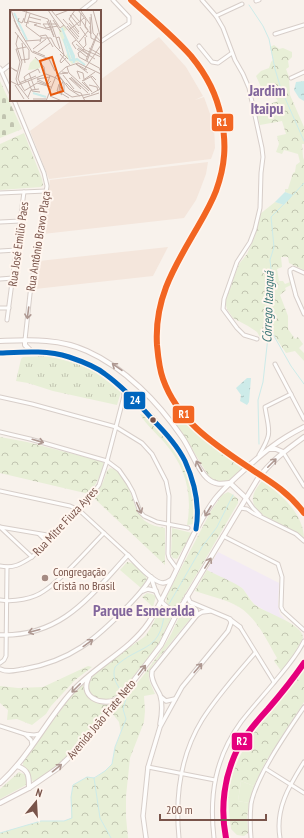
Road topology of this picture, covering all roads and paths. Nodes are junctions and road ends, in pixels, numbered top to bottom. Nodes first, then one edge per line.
1 (95, 0) edge
2 (113, 0) edge
3 (202, 0) edge
4 (242, 4) dead end
5 (82, 10) edge
6 (216, 16) junction
7 (304, 25) edge
8 (275, 34) dead end
9 (101, 41) edge
10 (199, 46) dead end
11 (232, 53) junction
12 (10, 64) edge
13 (1, 69) edge
14 (304, 72) edge
15 (291, 78) dead end
16 (10, 91) edge
17 (15, 101) edge
18 (46, 191) junction
19 (24, 192) junction
20 (0, 193) edge
21 (21, 221) junction
22 (0, 222) edge
23 (17, 250) junction
24 (0, 251) edge
25 (304, 273) edge
26 (13, 278) junction
27 (0, 279) edge
28 (0, 308) edge
29 (9, 308) junction
30 (304, 314) edge
31 (7, 320) dead end
32 (257, 339) dead end
33 (25, 340) junction
34 (0, 341) edge
35 (32, 352) junction
36 (0, 353) edge
37 (275, 364) dead end
38 (122, 388) junction
39 (291, 394) junction
40 (0, 397) edge
41 (137, 402) junction
42 (122, 406) junction
43 (304, 419) edge
44 (116, 427) junction
45 (304, 427) edge
46 (0, 432) edge
47 (304, 437) edge
48 (266, 449) junction
49 (283, 452) junction
50 (259, 456) junction
51 (107, 461) junction
52 (230, 483) junction
53 (304, 486) edge
54 (224, 489) junction
55 (0, 492) edge
56 (239, 492) junction
57 (246, 498) junction
58 (240, 508) junction
59 (79, 510) junction
60 (272, 522) junction
61 (169, 524) junction
62 (0, 527) edge
63 (188, 528) dead end
64 (104, 533) junction
65 (39, 534) junction
66 (195, 534) junction
67 (53, 536) junction
68 (223, 536) junction
69 (304, 541) edge
70 (47, 542) junction
71 (128, 555) junction
72 (32, 556) junction
73 (0, 566) edge
74 (7, 567) junction
75 (177, 569) junction
76 (151, 577) junction
77 (172, 579) junction
78 (156, 591) junction
79 (140, 593) junction
80 (187, 596) junction
81 (0, 600) edge
82 (7, 601) junction
83 (161, 601) junction
84 (210, 611) junction
85 (178, 612) junction
86 (197, 615) junction
87 (230, 619) junction
88 (240, 627) junction
89 (304, 630) edge
90 (228, 631) junction
91 (0, 634) edge
92 (6, 635) junction
93 (304, 640) edge
94 (255, 653) junction
95 (0, 663) edge
96 (0, 669) edge
97 (91, 673) junction
98 (274, 682) junction
99 (160, 696) junction
100 (175, 699) junction
101 (116, 700) junction
102 (304, 707) edge
103 (0, 726) edge
104 (160, 727) junction
105 (25, 734) junction
106 (40, 734) junction
107 (32, 745) junction
108 (304, 762) edge
109 (17, 766) junction
110 (148, 767) junction
111 (266, 768) junction
112 (181, 773) junction
113 (215, 780) junction
114 (0, 783) edge
115 (291, 784) junction
116 (29, 788) junction
117 (304, 792) edge
118 (0, 802) edge
119 (146, 838) edge
120 (179, 838) edge
121 (214, 838) edge
122 (251, 838) edge
123 (280, 838) edge

1 - 5 street
2 - 9 street
3 - 6 street
4 - 6 street
6 - 11 street
7 - 8 street
10 - 11 street
11 - 32 street
12 - 13 street
13 - 16 street
14 - 15 street
17 - 18 street, Rua Antônio Bravo Plaça
18 - 19 street
18 -> 33 street, Rua Antônio Bravo Plaça
19 - 20 street
19 - 21 street, Rua José Emilio Paes
21 - 22 street
21 - 23 street, Rua José Emilio Paes
23 - 24 street
23 - 26 street, Rua José Emilio Paes
25 - 30 street
26 - 27 street
26 - 29 street, Rua José Emilio Paes
28 - 29 street
29 - 31 street, Rua José Emilio Paes
33 - 34 main road
33 - 35 main road
52 -> 33 main road
35 - 36 main road
35 - 38 main road
37 - 39 street
38 - 41 main road
38 - 42 street, Rua Mitre Fiuza Ayres
39 - 43 street
39 - 50 street
40 - 44 street
41 - 42 street
41 - 66 main road
42 - 44 street, Rua Mitre Fiuza Ayres
44 - 51 street, Rua Mitre Fiuza Ayres
44 - 61 street
45 - 48 main road
46 -> 51 street
47 - 49 main road, Avenida João Frate Neto
48 - 49 main road
48 - 50 main road
49 - 53 street
57 -> 49 main road, Avenida João Frate Neto
50 - 52 main road
51 - 59 street, Rua Mitre Fiuza Ayres
51 -> 61 street
52 - 54 main road
52 - 56 main road
54 - 56 main road
54 -> 66 main road
55 - 59 street
56 - 57 main road
56 - 58 main road
57 - 58 main road, Avenida João Frate Neto
57 - 60 street
58 - 60 street
58 - 68 main road, Avenida João Frate Neto
59 - 64 street
59 - 67 street, Rua Mitre Fiuza Ayres
60 - 69 street
61 - 63 street
61 - 75 street
62 - 65 street
62 - 72 street
64 - 71 street
64 - 82 street
65 - 67 street
65 - 70 street
66 - 75 main road
67 - 70 street, Rua Mitre Fiuza Ayres
80 -> 68 main road, Avenida João Frate Neto
68 - 89 street
70 - 72 street, Rua Mitre Fiuza Ayres
71 - 76 street
71 -> 92 street
72 - 74 street, Rua Mitre Fiuza Ayres
73 - 74 street, Rua Mitre Fiuza Ayres
74 - 82 street
75 - 77 main road
76 - 77 street
76 - 78 street
76 - 79 street
77 - 83 main road
78 - 79 street
78 - 83 street
96 -> 79 street
80 - 84 street
80 - 85 main road, Avenida João Frate Neto
81 - 82 street
82 - 92 street
83 - 85 street
83 - 97 main road
84 - 86 street
84 - 87 street
85 - 86 street
101 -> 85 main road, Avenida João Frate Neto
86 - 99 street
87 - 88 street
87 - 90 street
88 - 90 street
88 - 94 street
100 -> 90 street
91 - 92 street
92 - 95 street
93 - 98 street
94 - 98 street
94 - 112 street
97 - 101 main road
97 -> 106 main road
98 - 113 street
99 - 100 street
99 - 104 street
100 - 104 street
116 -> 101 main road, Avenida João Frate Neto
102 - 111 street
103 - 105 street
104 - 110 street
105 - 106 street
105 - 107 street
106 - 107 main road
107 - 109 main road
108 - 115 street
109 - 114 main road
109 - 116 main road
110 - 112 street
110 - 119 street
111 - 115 street
111 - 122 street
112 - 113 street
112 - 120 street
113 - 121 street
115 - 117 street
115 - 123 street
116 - 118 main road, Avenida João Frate Neto

